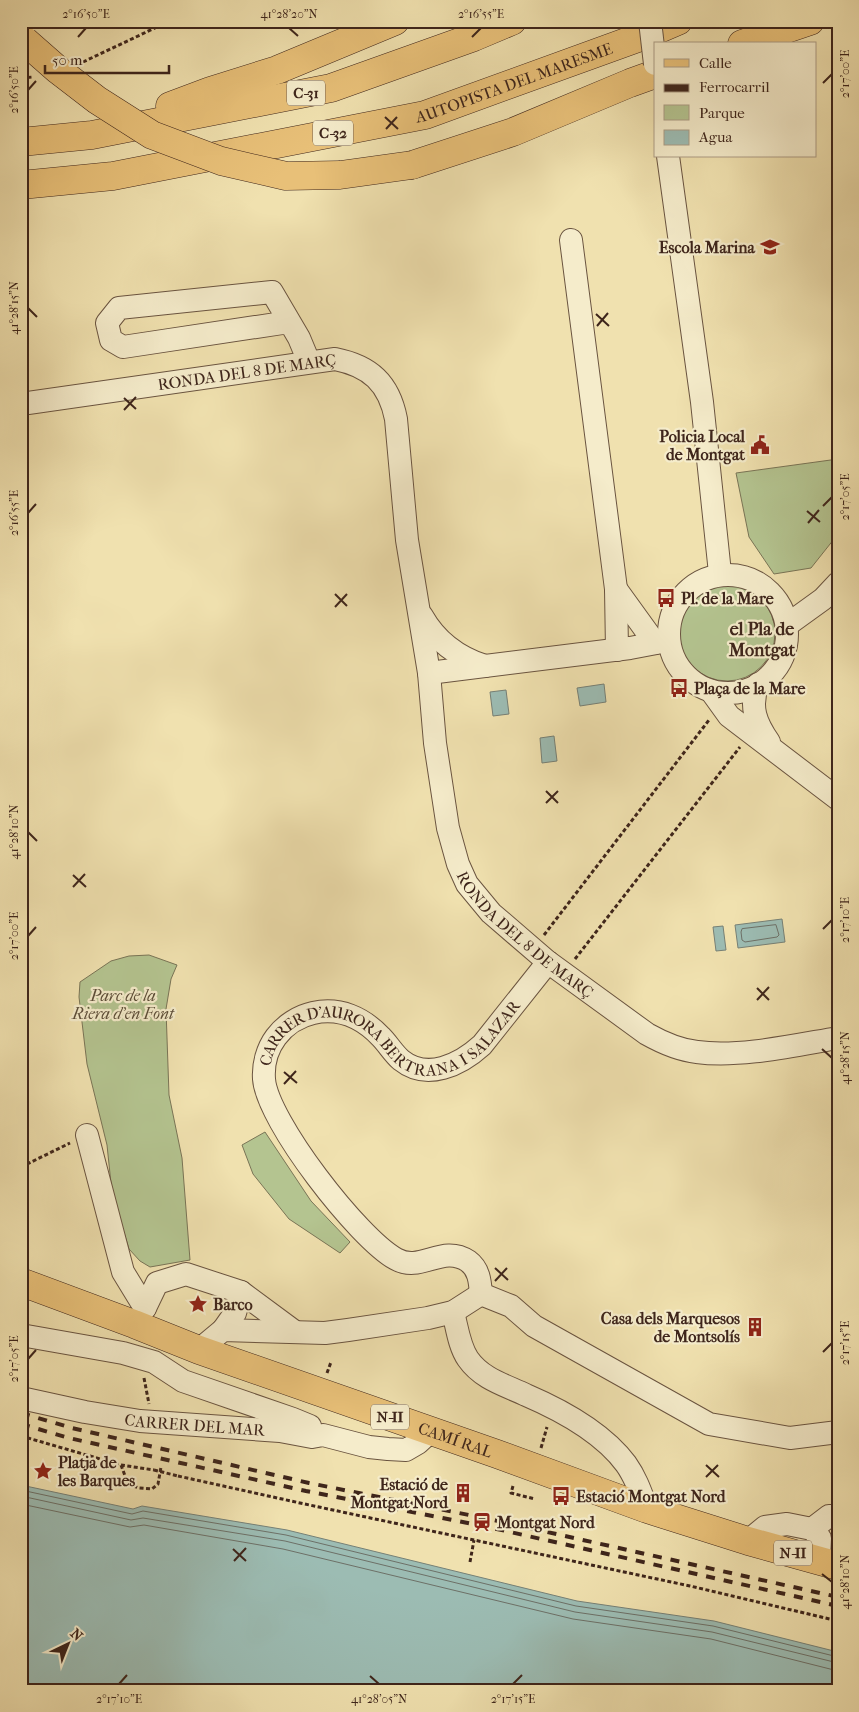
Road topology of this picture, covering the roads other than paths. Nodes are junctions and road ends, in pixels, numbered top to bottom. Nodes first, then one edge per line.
1 (395, 21) edge
2 (512, 21) edge
3 (650, 21) edge
4 (678, 21) edge
5 (810, 21) edge
6 (23, 40) edge
7 (748, 42) edge
8 (654, 55) edge
9 (654, 74) edge
10 (92, 134) junction
11 (21, 142) edge
12 (668, 158) edge
13 (21, 185) edge
14 (571, 240) dead end
15 (289, 322) junction
16 (309, 362) junction
17 (21, 404) edge
18 (720, 573) junction
19 (838, 583) edge
20 (616, 589) junction
21 (419, 611) junction
22 (787, 625) junction
23 (661, 642) junction
24 (617, 650) junction
25 (486, 666) junction
26 (429, 673) junction
27 (758, 684) junction
28 (711, 691) junction
29 (776, 751) junction
30 (838, 799) edge
31 (548, 962) junction
32 (838, 1038) edge
33 (87, 1135) road end
34 (21, 1282) edge
35 (241, 1292) junction
36 (481, 1294) junction
37 (453, 1312) junction
38 (223, 1330) junction
39 (294, 1332) junction
40 (21, 1335) edge
41 (199, 1350) junction
42 (21, 1398) edge
43 (385, 1415) junction
44 (431, 1431) junction
45 (838, 1432) edge
46 (323, 1435) junction
47 (369, 1447) junction
48 (647, 1509) junction
49 (838, 1517) edge
50 (812, 1528) junction
51 (748, 1541) junction
52 (828, 1564) edge

1 - 10 main road
2 - 10 main road, C-31
3 - 8 street, bridge
4 - 13 main road, AUTOPISTA DEL MARESME / C-32
5 - 7 main road
6 - 9 main road, bridge
10 - 11 main road, C-31
12 - 18 street
14 - 20 street
15 - 15 street
15 - 16 street
16 - 17 street, RONDA DEL 8 DE MARÇ
16 - 21 street, RONDA DEL 8 DE MARÇ
18 - 22 street
18 - 23 street
19 - 22 street
20 - 23 street
20 - 24 street
21 - 25 street, RONDA DEL 8 DE MARÇ
21 - 26 street, RONDA DEL 8 DE MARÇ
22 - 27 street
23 - 24 street
23 - 28 street
24 - 25 street
25 - 26 street
26 - 31 street, RONDA DEL 8 DE MARÇ
27 - 28 street
27 - 29 street
28 - 29 street
29 - 30 street
31 - 32 street, RONDA DEL 8 DE MARÇ
31 - 36 street, CARRER D'AURORA BERTRANA I SALAZAR
33 - 35 street
34 - 41 main road, CAMÍ RAL / N-II
35 - 38 street
35 - 39 street
36 - 37 street
36 - 45 street
37 - 39 street
37 - 48 street
38 - 39 street
38 - 41 street
40 - 46 street
41 - 43 main road, CAMÍ RAL / N-II
42 - 46 street, CARRER DEL MAR
43 - 44 main road, CAMÍ RAL / N-II
43 - 47 street
44 - 47 street, CARRER DEL MAR
44 - 48 main road, CAMÍ RAL / N-II
46 - 47 street, CARRER DEL MAR
48 - 51 main road, CAMÍ RAL / N-II
49 - 50 street
50 - 51 street
50 - 52 street
51 - 52 main road, CAMÍ RAL / N-II

